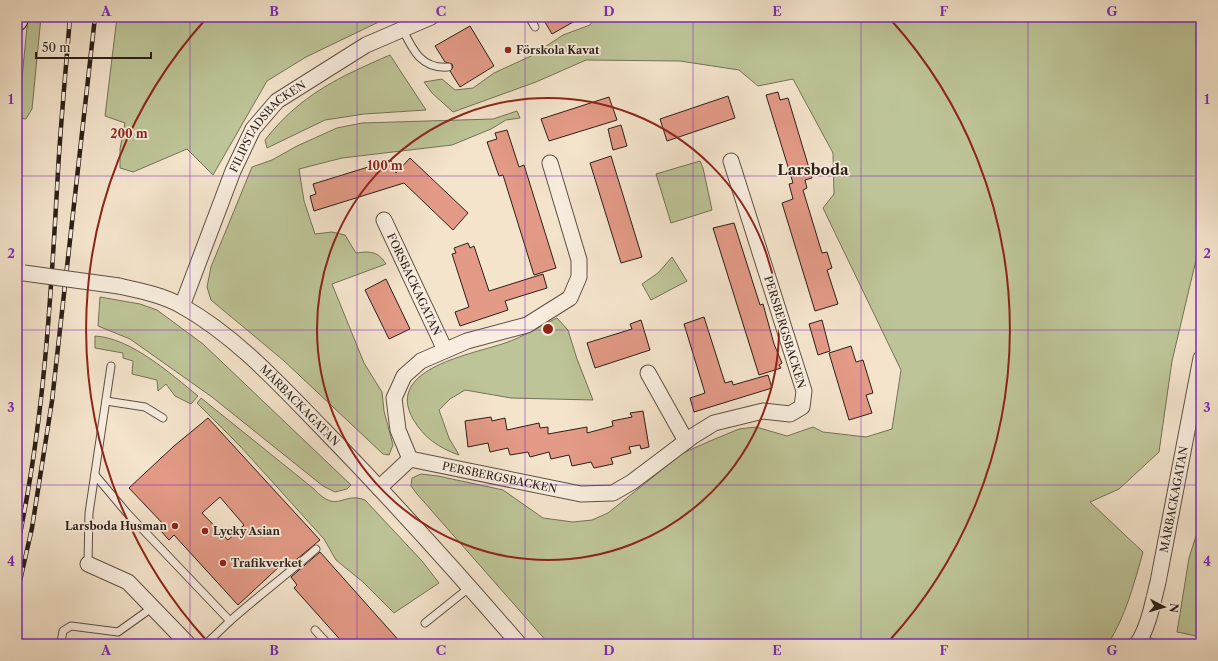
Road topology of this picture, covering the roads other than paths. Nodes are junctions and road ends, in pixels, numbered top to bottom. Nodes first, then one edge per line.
1 (431, 17) edge
2 (529, 17) edge
3 (535, 27) dead end
4 (403, 30) junction
5 (448, 67) dead end
6 (731, 161) dead end
7 (550, 163) dead end
8 (384, 220) dead end
9 (20, 273) edge
10 (182, 306) junction
11 (445, 350) junction
12 (1201, 358) edge
13 (111, 366) dead end
14 (648, 373) dead end
15 (106, 401) junction
16 (163, 418) dead end
17 (686, 441) junction
18 (410, 459) junction
19 (95, 475) junction
20 (380, 488) junction
21 (316, 549) dead end
22 (88, 564) joint
23 (470, 587) junction
24 (152, 607) junction
25 (230, 621) junction
26 (425, 623) dead end
27 (315, 630) dead end
28 (1139, 642) edge
29 (63, 644) edge
30 (188, 644) edge
31 (206, 644) edge
32 (328, 644) edge
33 (519, 644) edge
34 (1156, 644) edge

1 - 4 street, FILIPSTADSBACKEN
2 - 3 lane
4 - 5 lane
4 - 10 street, FILIPSTADSBACKEN
6 - 17 street, PERSBERGSBACKEN
7 - 11 street, FORSBACKAGATAN
8 - 11 street, FORSBACKAGATAN
9 - 10 street, MÅRBACKAGATAN, bridge
10 - 20 street, MÅRBACKAGATAN
11 - 18 street, FORSBACKAGATAN
12 - 28 street, MÅRBACKAGATAN
13 - 15 lane
14 - 17 street
15 - 16 lane
15 - 19 lane
17 - 18 street, PERSBERGSBACKEN
18 - 20 street
19 - 22 lane
19 - 25 lane
20 - 23 street, MÅRBACKAGATAN
21 - 25 lane
22 - 24 street
23 - 26 lane
23 - 33 street, MÅRBACKAGATAN
24 - 29 lane
24 - 30 street
25 - 31 lane
27 - 32 lane
28 - 34 lane, MÅRBACKAGATAN

